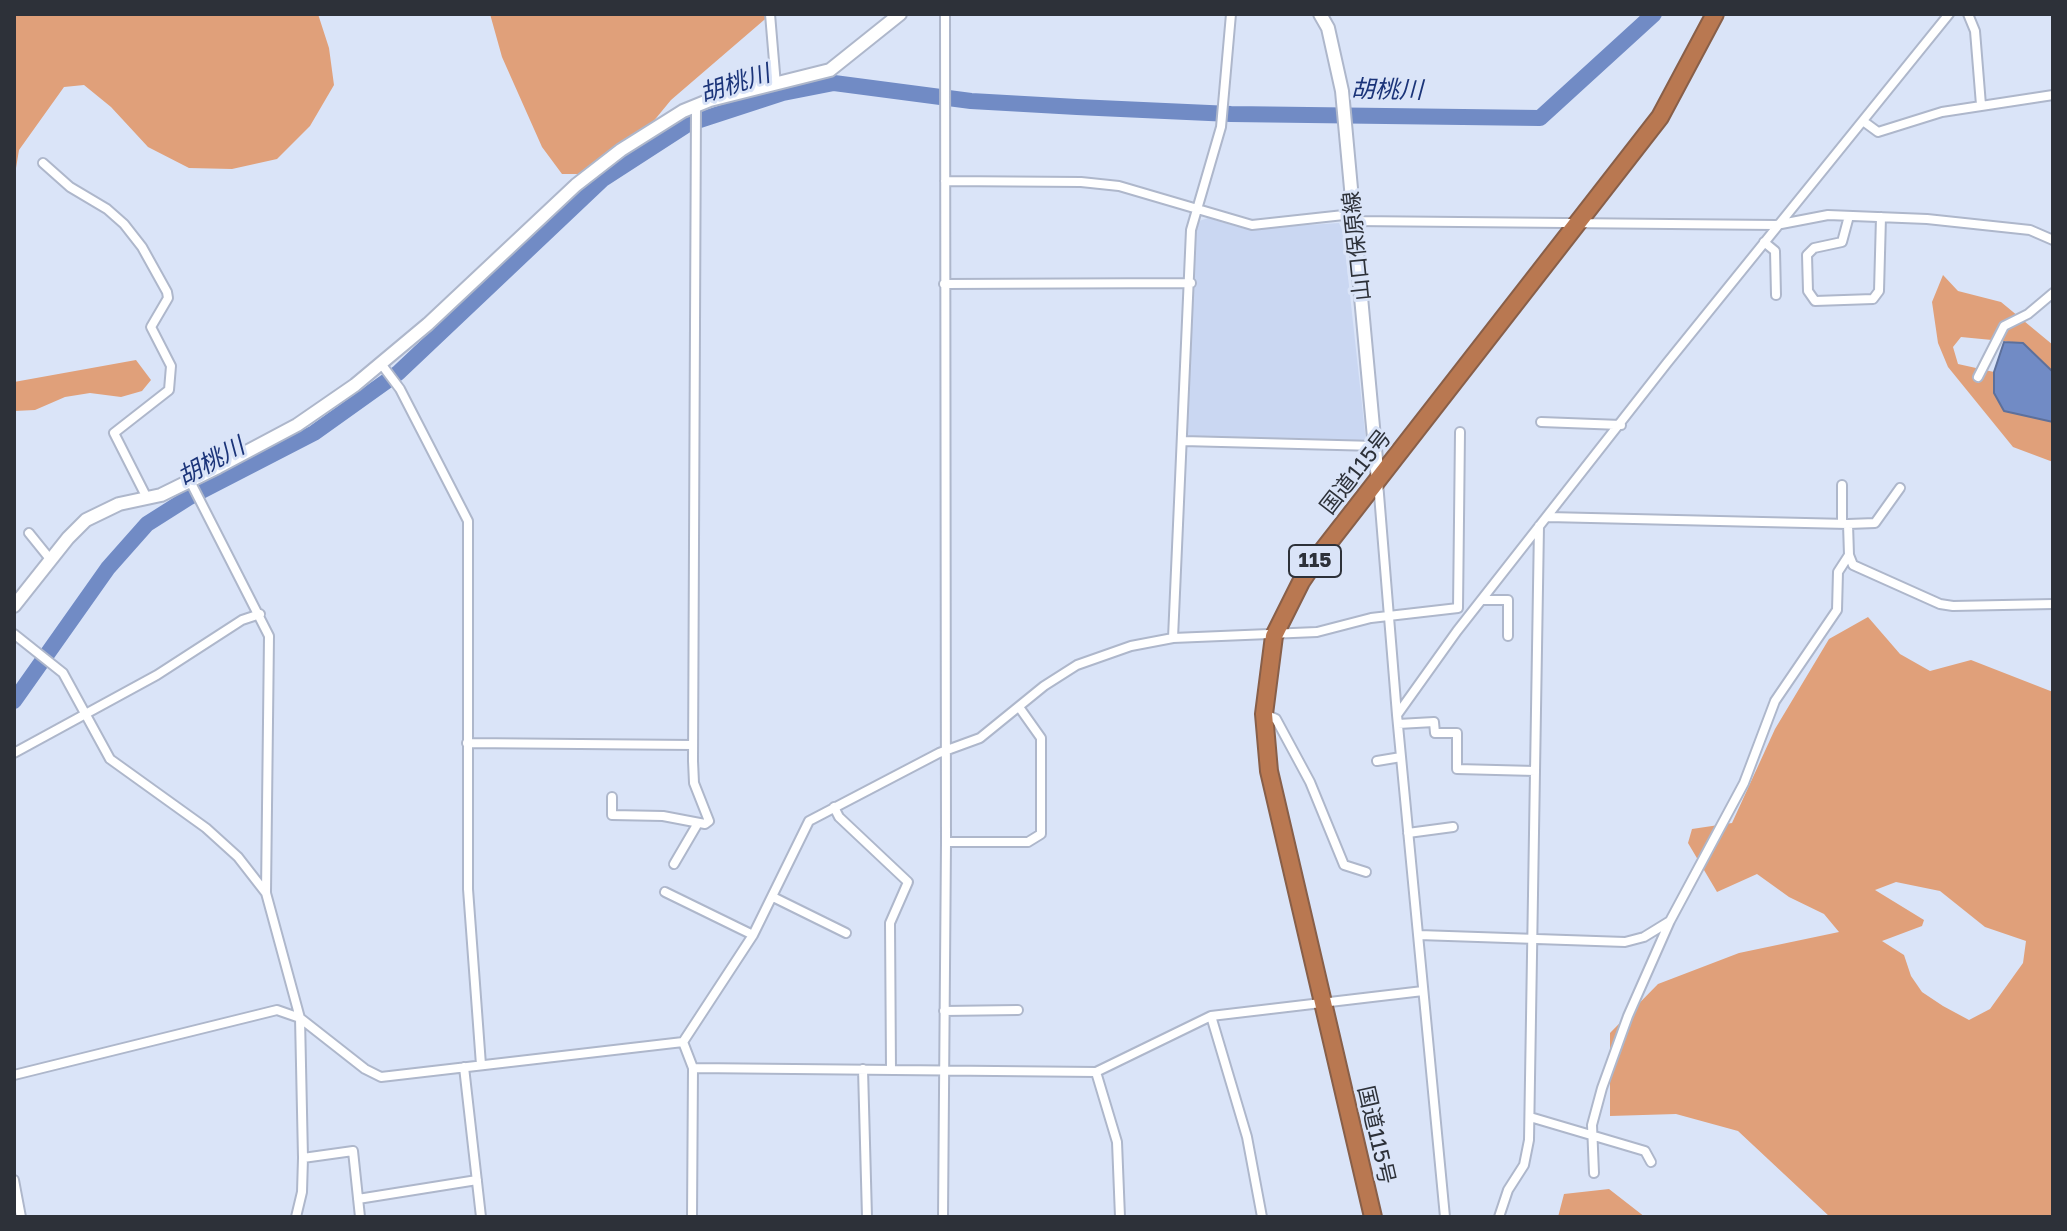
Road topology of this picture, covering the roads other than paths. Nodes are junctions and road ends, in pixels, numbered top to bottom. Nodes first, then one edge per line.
1 (770, 14) edge
2 (900, 14) edge
3 (945, 14) edge
4 (1231, 14) edge
5 (1320, 14) edge
6 (1715, 14) edge
7 (1949, 14) edge
8 (1968, 14) edge
9 (885, 19) edge
10 (776, 86) junction
11 (2053, 95) edge
12 (1981, 105) junction
13 (696, 106) junction
14 (1863, 121) junction
15 (43, 163) dead end
16 (945, 181) junction
17 (1196, 205) junction
18 (1849, 216) junction
19 (1881, 217) junction
20 (1353, 218) junction
21 (1580, 224) junction
22 (1776, 225) junction
23 (2053, 240) edge
24 (1764, 242) junction
25 (1191, 283) junction
26 (944, 284) junction
27 (2053, 293) edge
28 (1776, 295) dead end
29 (382, 365) junction
30 (1978, 377) dead end
31 (1541, 422) dead end
32 (1621, 425) junction
33 (1460, 432) dead end
34 (1183, 441) junction
35 (1376, 446) junction
36 (190, 481) junction
37 (1378, 481) junction
38 (1842, 485) dead end
39 (1900, 488) dead end
40 (147, 498) junction
41 (1548, 517) junction
42 (1845, 524) junction
43 (1539, 526) junction
44 (29, 533) dead end
45 (1849, 555) junction
46 (50, 559) junction
47 (1480, 603) junction
48 (2053, 604) edge
49 (14, 606) edge
50 (1458, 608) junction
51 (260, 614) junction
52 (1387, 617) junction
53 (14, 634) edge
54 (1274, 636) junction
55 (1508, 636) dead end
56 (1173, 638) junction
57 (1019, 707) junction
58 (1264, 714) junction
59 (86, 716) junction
60 (1398, 720) junction
61 (467, 743) junction
62 (693, 745) junction
63 (944, 752) junction
64 (14, 753) edge
65 (1401, 757) junction
66 (1377, 761) dead end
67 (1535, 771) junction
68 (612, 797) dead end
69 (834, 807) junction
70 (698, 823) junction
71 (1453, 827) dead end
72 (1408, 833) junction
73 (946, 842) junction
74 (674, 864) dead end
75 (1366, 872) dead end
76 (665, 892) dead end
77 (266, 893) junction
78 (773, 897) junction
79 (1670, 921) junction
80 (846, 933) dead end
81 (753, 935) junction
82 (1419, 935) junction
83 (1533, 939) junction
84 (1423, 991) junction
85 (1322, 1001) junction
86 (1018, 1010) dead end
87 (944, 1011) junction
88 (1211, 1016) junction
89 (300, 1018) junction
90 (683, 1042) junction
91 (481, 1065) junction
92 (464, 1067) junction
93 (693, 1068) junction
94 (863, 1069) junction
95 (891, 1070) junction
96 (944, 1071) junction
97 (1096, 1072) junction
98 (14, 1075) edge
99 (1530, 1117) junction
100 (1592, 1134) junction
101 (303, 1158) junction
102 (1651, 1162) dead end
103 (1594, 1173) dead end
104 (14, 1180) edge
105 (477, 1180) junction
106 (358, 1199) junction
107 (21, 1217) edge
108 (296, 1217) edge
109 (360, 1217) edge
110 (481, 1217) edge
111 (692, 1217) edge
112 (867, 1217) edge
113 (943, 1217) edge
114 (1120, 1217) edge
115 (1262, 1217) edge
116 (1373, 1217) edge
117 (1445, 1217) edge
118 (1499, 1217) edge

1 - 10 street
2 - 9 street
3 - 16 street
4 - 17 street
5 - 20 street, 山口保原線
6 - 21 highway, 国道115号 / 115
7 - 14 street
8 - 12 street
9 - 10 street
10 - 13 street
11 - 12 street
12 - 14 street
13 - 29 street
13 - 62 street
14 - 22 street
15 - 40 street
16 - 17 street
16 - 26 street
17 - 20 street
17 - 25 street
18 - 19 street
18 - 19 street
18 - 22 street
19 - 23 street
20 - 21 street
20 - 35 street, 山口保原線
21 - 22 street
21 - 37 highway, 国道115号 / 115
22 - 24 street
24 - 28 street
24 - 32 street
25 - 26 street
25 - 34 street
26 - 63 street
27 - 30 street
29 - 36 street
29 - 61 street
31 - 32 street
32 - 41 street
33 - 50 street
34 - 35 street
34 - 56 street
35 - 37 street, 山口保原線
36 - 40 street
36 - 51 street
37 - 52 street
37 - 54 highway, 国道115号 / 115
38 - 42 street
39 - 42 street
40 - 46 street
41 - 42 street
41 - 43 street
42 - 45 street
43 - 47 street
43 - 67 street
44 - 46 street
45 - 48 street
45 - 79 street
46 - 49 street
47 - 50 street
47 - 55 street
47 - 60 street
50 - 52 street
51 - 59 street
51 - 77 street
52 - 54 street
52 - 60 street
53 - 59 street
54 - 56 street
54 - 58 highway, 国道115号 / 115
56 - 57 street
57 - 63 street
57 - 73 street
58 - 75 street
58 - 85 highway, 国道115号 / 115
59 - 64 street
59 - 77 street
60 - 65 street
60 - 67 street
61 - 62 street
61 - 91 street
62 - 70 street
63 - 69 street
63 - 73 street
65 - 66 street
65 - 72 street
67 - 83 street
68 - 70 street
69 - 78 street
69 - 95 street
70 - 74 street
71 - 72 street
72 - 82 street
73 - 87 street
76 - 81 street
77 - 89 street
78 - 80 street
78 - 81 street
79 - 83 street
79 - 100 street
81 - 90 street
82 - 83 street
82 - 84 street
83 - 99 street
84 - 85 street
84 - 117 street
85 - 88 street
85 - 116 highway, 国道115号 / 115
86 - 87 street
87 - 96 street
88 - 97 street
88 - 115 street
89 - 92 street
89 - 98 street
89 - 101 street
90 - 91 street
90 - 93 street
91 - 92 street
92 - 105 street
93 - 94 street
93 - 111 street
94 - 95 street
94 - 112 street
95 - 96 street
96 - 97 street
96 - 113 street
97 - 114 street
99 - 100 street
99 - 118 street
100 - 102 street
100 - 103 street
101 - 106 street
101 - 108 street
104 - 107 street
105 - 106 street
105 - 110 street
106 - 109 street

